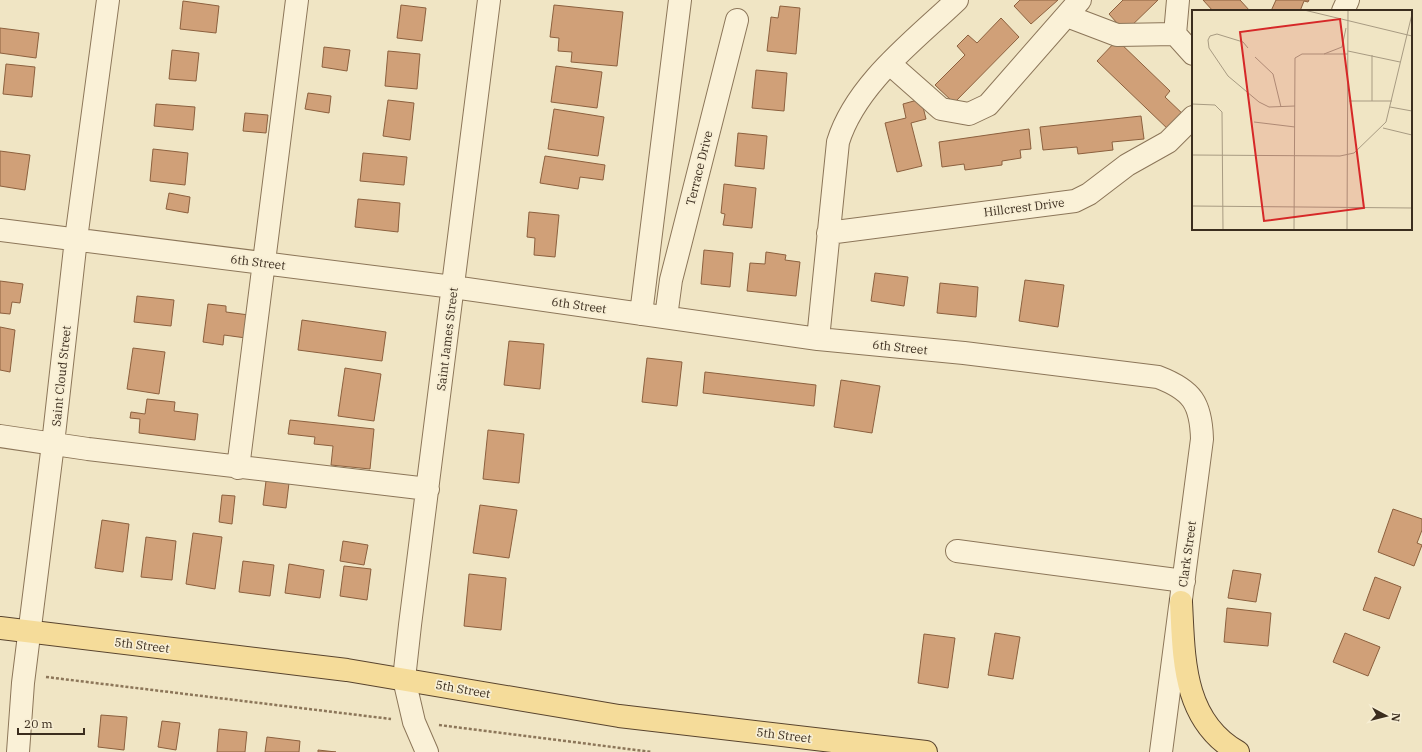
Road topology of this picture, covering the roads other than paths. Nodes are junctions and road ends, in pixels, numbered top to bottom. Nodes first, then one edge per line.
1 (108, 0) edge
2 (297, 0) edge
3 (489, 0) edge
4 (680, 0) edge
5 (957, 0) edge
6 (1178, 0) edge
7 (1348, 0) edge
8 (1073, 8) edge
9 (1343, 10) edge
10 (737, 20) dead end
11 (1175, 34) junction
12 (1192, 53) edge
13 (890, 64) junction
14 (1192, 119) edge
15 (0, 230) edge
16 (828, 233) junction
17 (76, 239) junction
18 (264, 263) junction
19 (453, 287) junction
20 (641, 314) junction
21 (666, 317) junction
22 (818, 339) junction
23 (1158, 377) joint
24 (0, 436) edge
25 (53, 444) junction
26 (238, 468) junction
27 (428, 489) junction
28 (957, 551) dead end
29 (1182, 592) junction
30 (0, 628) edge
31 (30, 631) junction
32 (404, 679) junction
33 (811, 745) edge
34 (18, 752) edge
35 (427, 752) edge
36 (926, 752) edge
37 (1160, 752) edge
38 (1238, 752) edge

1 - 17 street, Saint Cloud Street
2 - 18 street
3 - 19 street, Saint James Street
4 - 20 street
5 - 13 street
6 - 11 street
7 - 9 street
8 - 11 street
8 - 13 street
10 - 21 street, Terrace Drive
11 - 12 street
13 - 16 street
14 - 16 street, Hillcrest Drive
15 - 17 street, 6th Street
16 - 22 street
17 - 18 street, 6th Street
17 - 25 street, Saint Cloud Street
18 - 19 street, 6th Street
18 - 26 street
19 - 20 street, 6th Street
19 - 27 street, Saint James Street
20 - 21 street, 6th Street
21 - 22 street, 6th Street
22 - 23 street, 6th Street
23 - 29 street, Clark Street
24 - 25 street
25 - 26 street
25 - 31 street, Saint Cloud Street
26 - 27 street
27 - 32 street, Saint James Street
28 - 29 street
29 - 37 street, Clark Street
29 - 38 main road
30 - 31 main road, 5th Street
31 - 32 main road, 5th Street
31 - 34 street, Saint Cloud Street
32 - 33 main road, 5th Street
32 - 35 street, Saint James Street
33 - 36 main road, 5th Street

